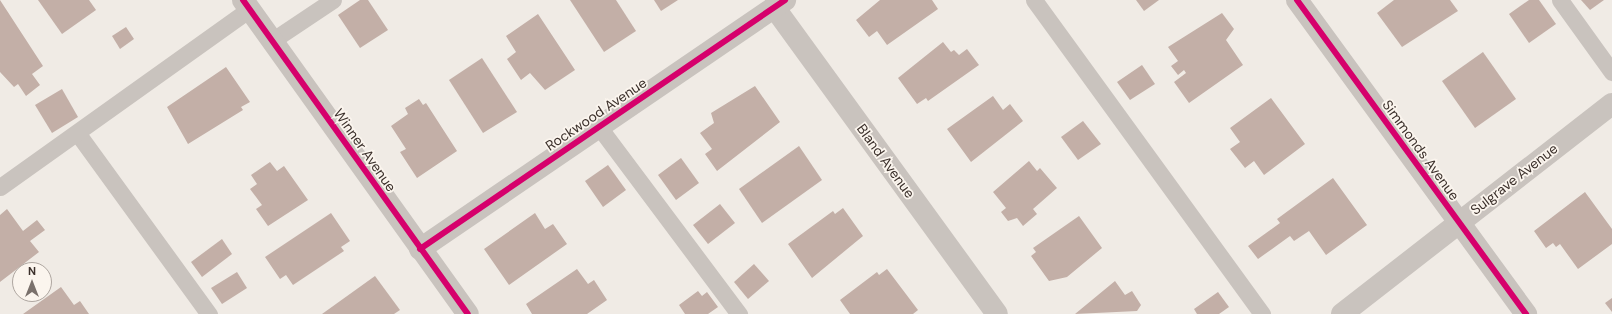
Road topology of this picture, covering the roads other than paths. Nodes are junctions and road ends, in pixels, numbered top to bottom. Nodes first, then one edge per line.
1 (333, 0) edge
2 (1034, 0) edge
3 (1297, 0) edge
4 (1560, 0) edge
5 (780, 4) edge
6 (247, 5) edge
7 (273, 40) junction
8 (1612, 72) edge
9 (1612, 104) edge
10 (599, 127) junction
11 (78, 134) junction
12 (0, 187) edge
13 (1459, 221) junction
14 (420, 249) junction
15 (209, 314) edge
16 (468, 314) edge
17 (739, 314) edge
18 (997, 314) edge
19 (1262, 314) edge
20 (1342, 314) edge
21 (1526, 314) edge

1 - 7 lane
2 - 19 lane
3 - 13 street, Simmonds Avenue
4 - 8 lane
5 - 10 street, Rockwood Avenue
5 - 18 street, Bland Avenue
6 - 7 street, Winner Avenue
6 - 11 lane
7 - 14 street, Winner Avenue
9 - 13 street, Sulgrave Avenue
10 - 14 street, Rockwood Avenue
10 - 17 lane
11 - 12 lane
11 - 15 lane
13 - 20 street, Sulgrave Avenue
13 - 21 street, Simmonds Avenue
14 - 16 street, Winner Avenue

